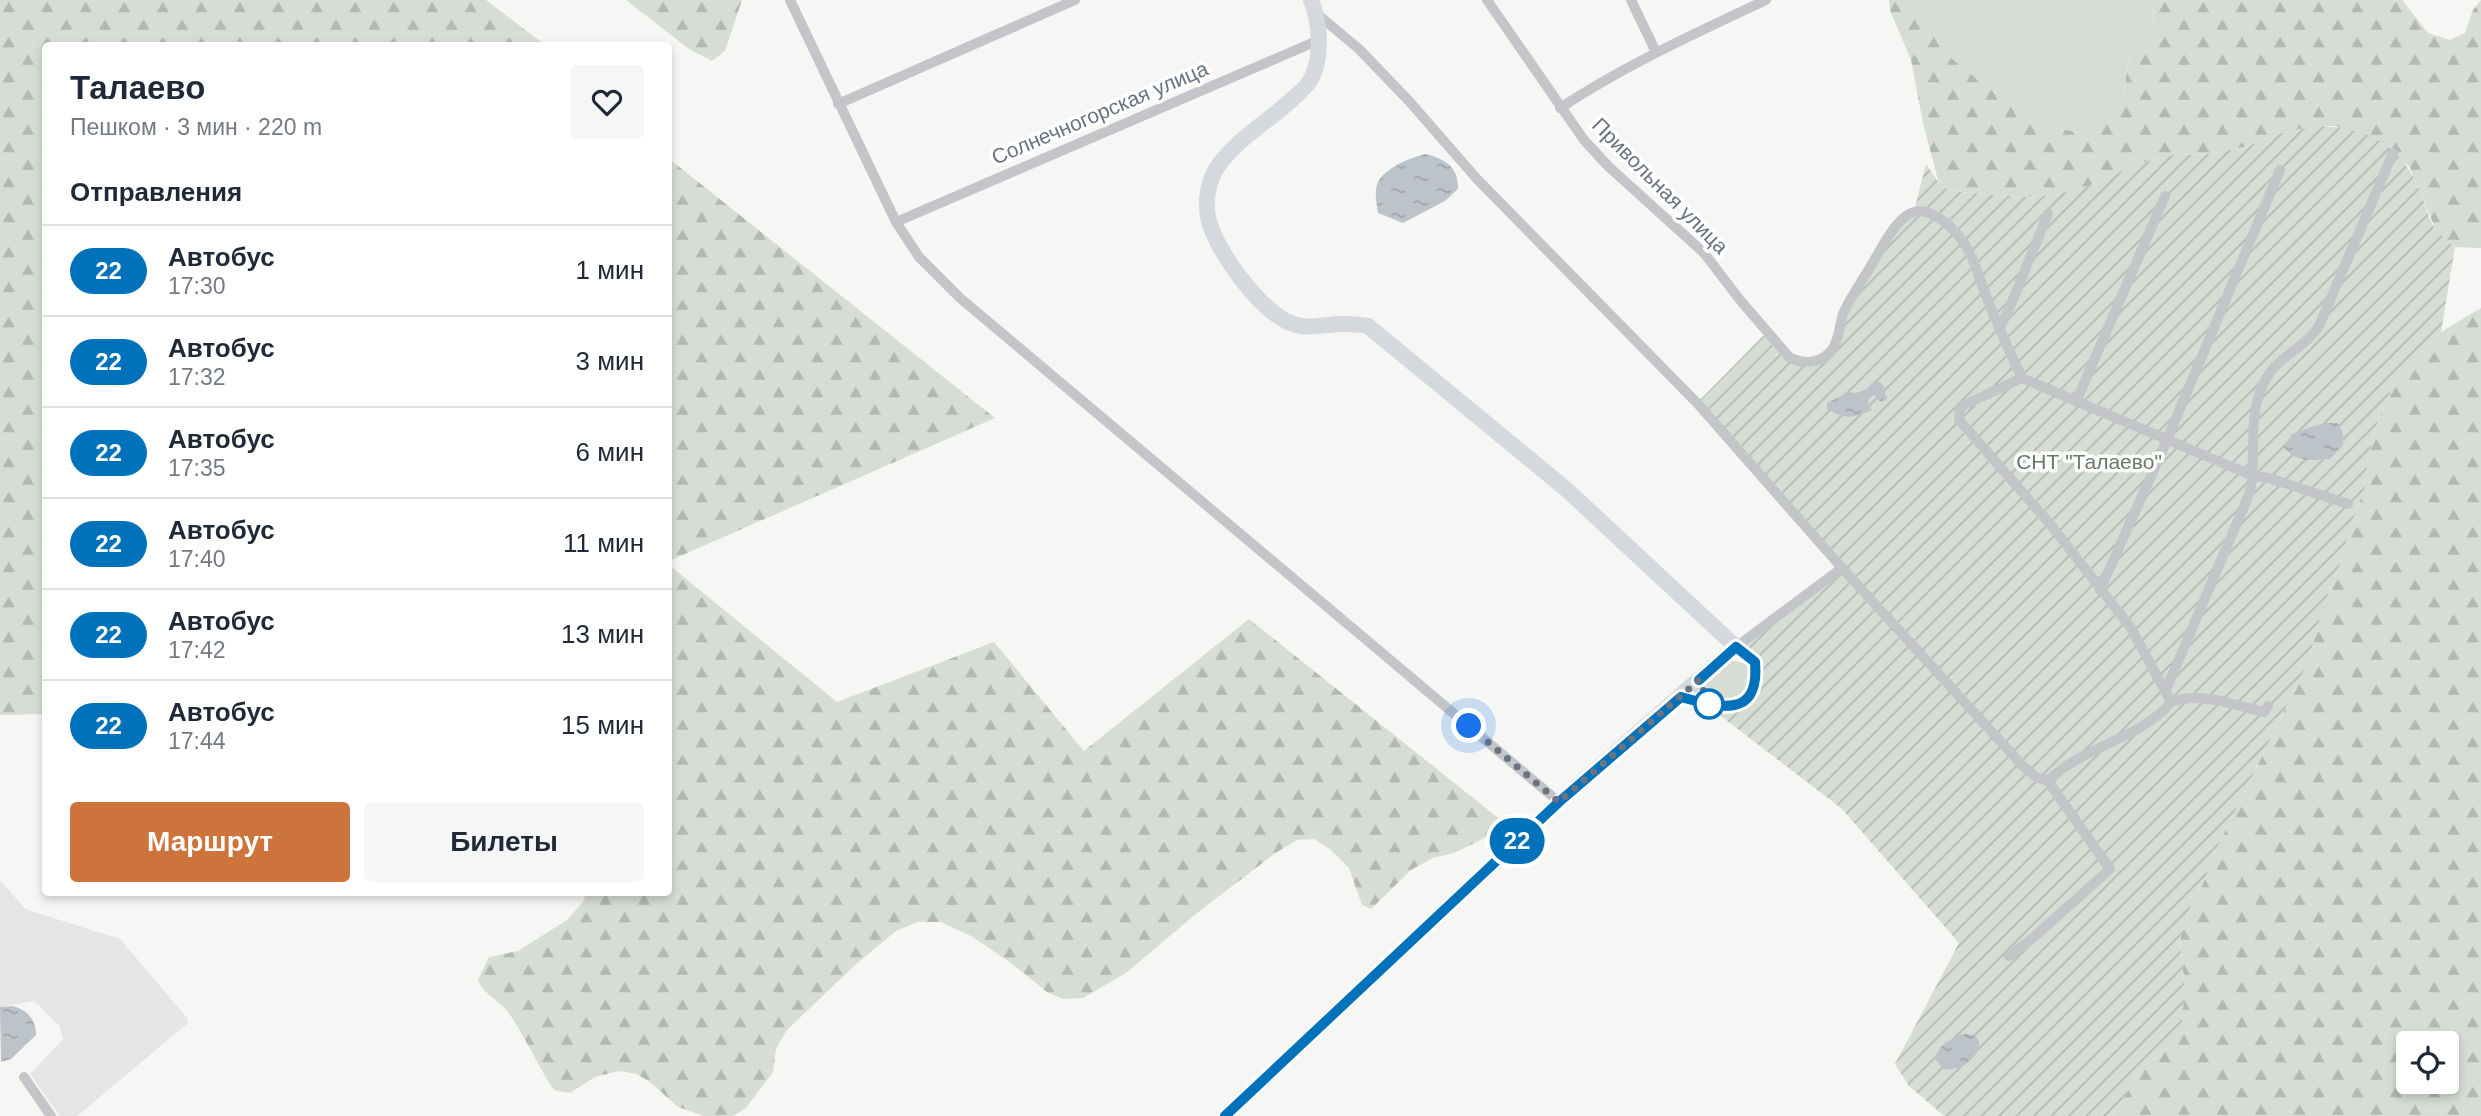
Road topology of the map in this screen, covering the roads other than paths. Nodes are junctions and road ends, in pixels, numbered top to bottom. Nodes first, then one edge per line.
1 (790, 0) edge
2 (1075, 0) edge
3 (1487, 0) edge
4 (1631, 0) edge
5 (1766, 0) edge
6 (1314, 6) edge
7 (1319, 40) junction
8 (1656, 52) junction
9 (838, 104) junction
10 (1560, 108) junction
11 (2393, 152) dead end
12 (2280, 170) dead end
13 (2165, 197) dead end
14 (2048, 215) dead end
15 (896, 222) junction
16 (1999, 328) junction
17 (2022, 378) junction
18 (2076, 402) junction
19 (2165, 439) junction
20 (2253, 476) junction
21 (2348, 504) dead end
22 (1842, 568) junction
23 (2100, 590) junction
24 (1736, 647) junction
25 (2166, 690) junction
26 (2171, 702) junction
27 (2269, 706) dead end
28 (2048, 781) junction
29 (1559, 802) junction
30 (2009, 956) dead end
31 (24, 1077) dead end
32 (51, 1116) edge
33 (1225, 1116) edge

1 - 9 street
2 - 9 street
3 - 10 street, Привольная улица
4 - 8 street
5 - 8 street
6 - 7 street
6 - 22 street
7 - 15 street, Солнечногорская улица
7 - 24 street
8 - 10 street
9 - 15 street
10 - 16 street, Привольная улица
11 - 20 street
12 - 19 street
13 - 18 street
14 - 16 street
15 - 29 street
16 - 17 street
17 - 18 street
17 - 23 street
18 - 19 street
19 - 20 street
19 - 23 street
20 - 21 street
20 - 25 street
22 - 24 street
22 - 28 street
23 - 25 street
24 - 29 street
25 - 26 street
26 - 27 street
26 - 28 street
28 - 30 street
29 - 33 street
31 - 32 street

